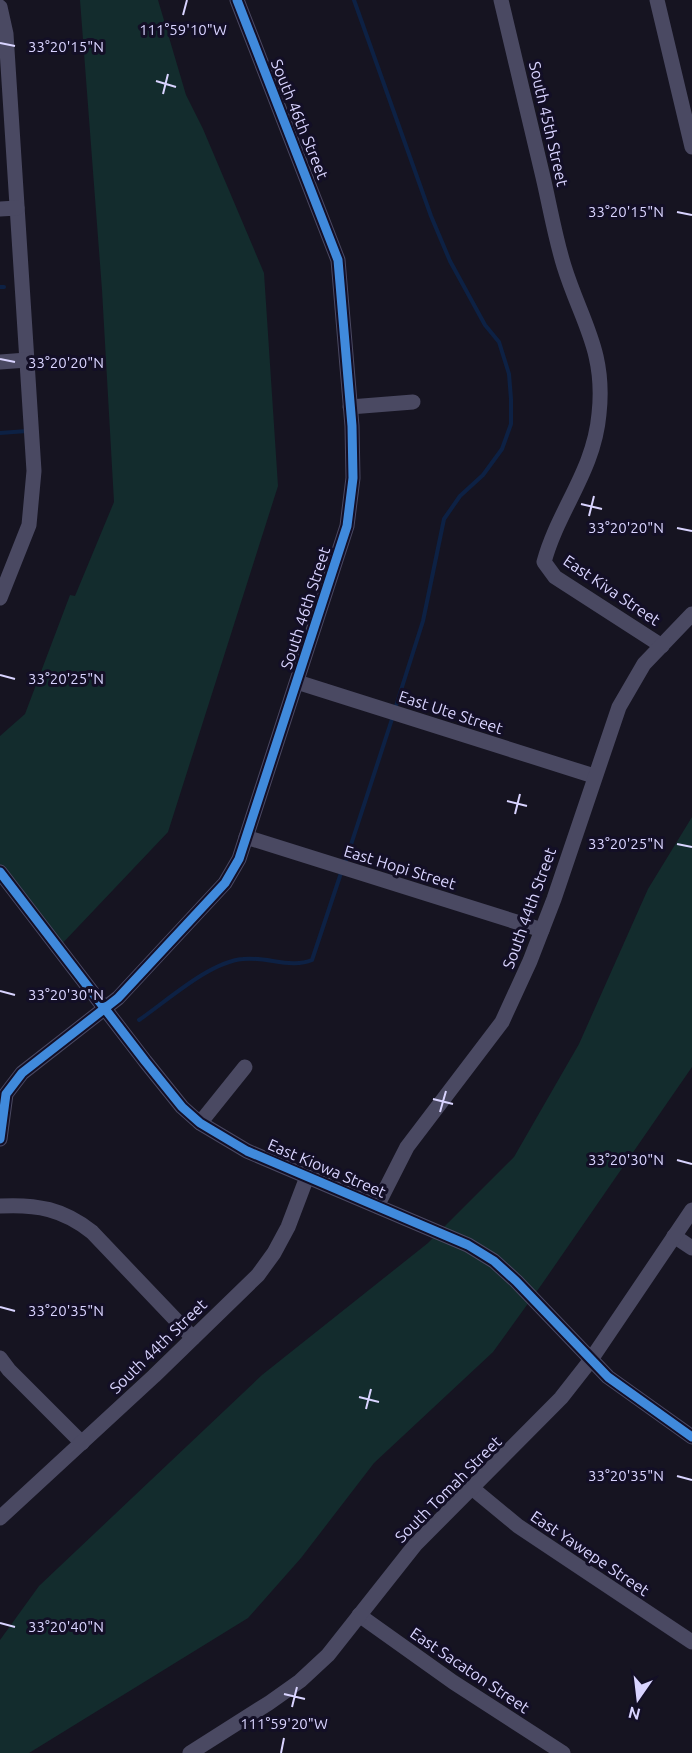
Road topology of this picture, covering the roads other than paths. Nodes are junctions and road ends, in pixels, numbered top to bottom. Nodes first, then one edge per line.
1 (237, 0) edge
2 (501, 0) edge
3 (657, 0) edge
4 (0, 7) edge
5 (692, 147) edge
6 (17, 208) junction
7 (0, 209) edge
8 (27, 360) junction
9 (0, 362) edge
10 (413, 402) dead end
11 (350, 407) junction
12 (544, 562) joint
13 (0, 598) edge
14 (692, 614) edge
15 (662, 646) junction
16 (297, 682) junction
17 (594, 776) junction
18 (246, 837) junction
19 (0, 872) edge
20 (542, 930) junction
21 (105, 1009) junction
22 (245, 1067) dead end
23 (200, 1123) junction
24 (0, 1139) edge
25 (307, 1177) junction
26 (0, 1206) edge
27 (377, 1206) junction
28 (692, 1210) edge
29 (674, 1236) junction
30 (692, 1248) edge
31 (193, 1338) junction
32 (0, 1358) edge
33 (590, 1361) junction
34 (692, 1437) edge
35 (82, 1443) junction
36 (472, 1488) junction
37 (0, 1518) edge
38 (359, 1615) junction
39 (692, 1642) edge
40 (190, 1753) edge
41 (563, 1753) edge

1 - 11 street, South 46th Street
2 - 12 street, South 45th Street
3 - 5 street
4 - 6 street
6 - 7 street
6 - 8 street
8 - 9 street
8 - 13 street
10 - 11 street
11 - 16 street, South 46th Street
12 - 15 street, East Kiva Street
14 - 15 street, South 44th Street
15 - 17 street, South 44th Street
16 - 17 street, East Ute Street
16 - 18 street, South 46th Street
17 - 20 street, South 44th Street
18 - 20 street, East Hopi Street
18 - 21 street, South 46th Street
19 - 21 street, East Kiowa Street
20 - 27 street, South 44th Street
21 - 23 street, East Kiowa Street
21 - 24 street, South 46th Street
22 - 23 street
23 - 25 street, East Kiowa Street
25 - 27 street, East Kiowa Street
25 - 31 street, South 44th Street
26 - 31 street
27 - 33 street, East Kiowa Street
28 - 29 street, South Tomah Street
29 - 30 street
29 - 33 street, South Tomah Street
31 - 35 street, South 44th Street
32 - 35 street
33 - 34 street, East Kiowa Street
33 - 36 street, South Tomah Street
35 - 37 street, South 44th Street
36 - 38 street, South Tomah Street
36 - 39 street, East Yawepe Street
38 - 40 street, South Tomah Street
38 - 41 street, East Sacaton Street

